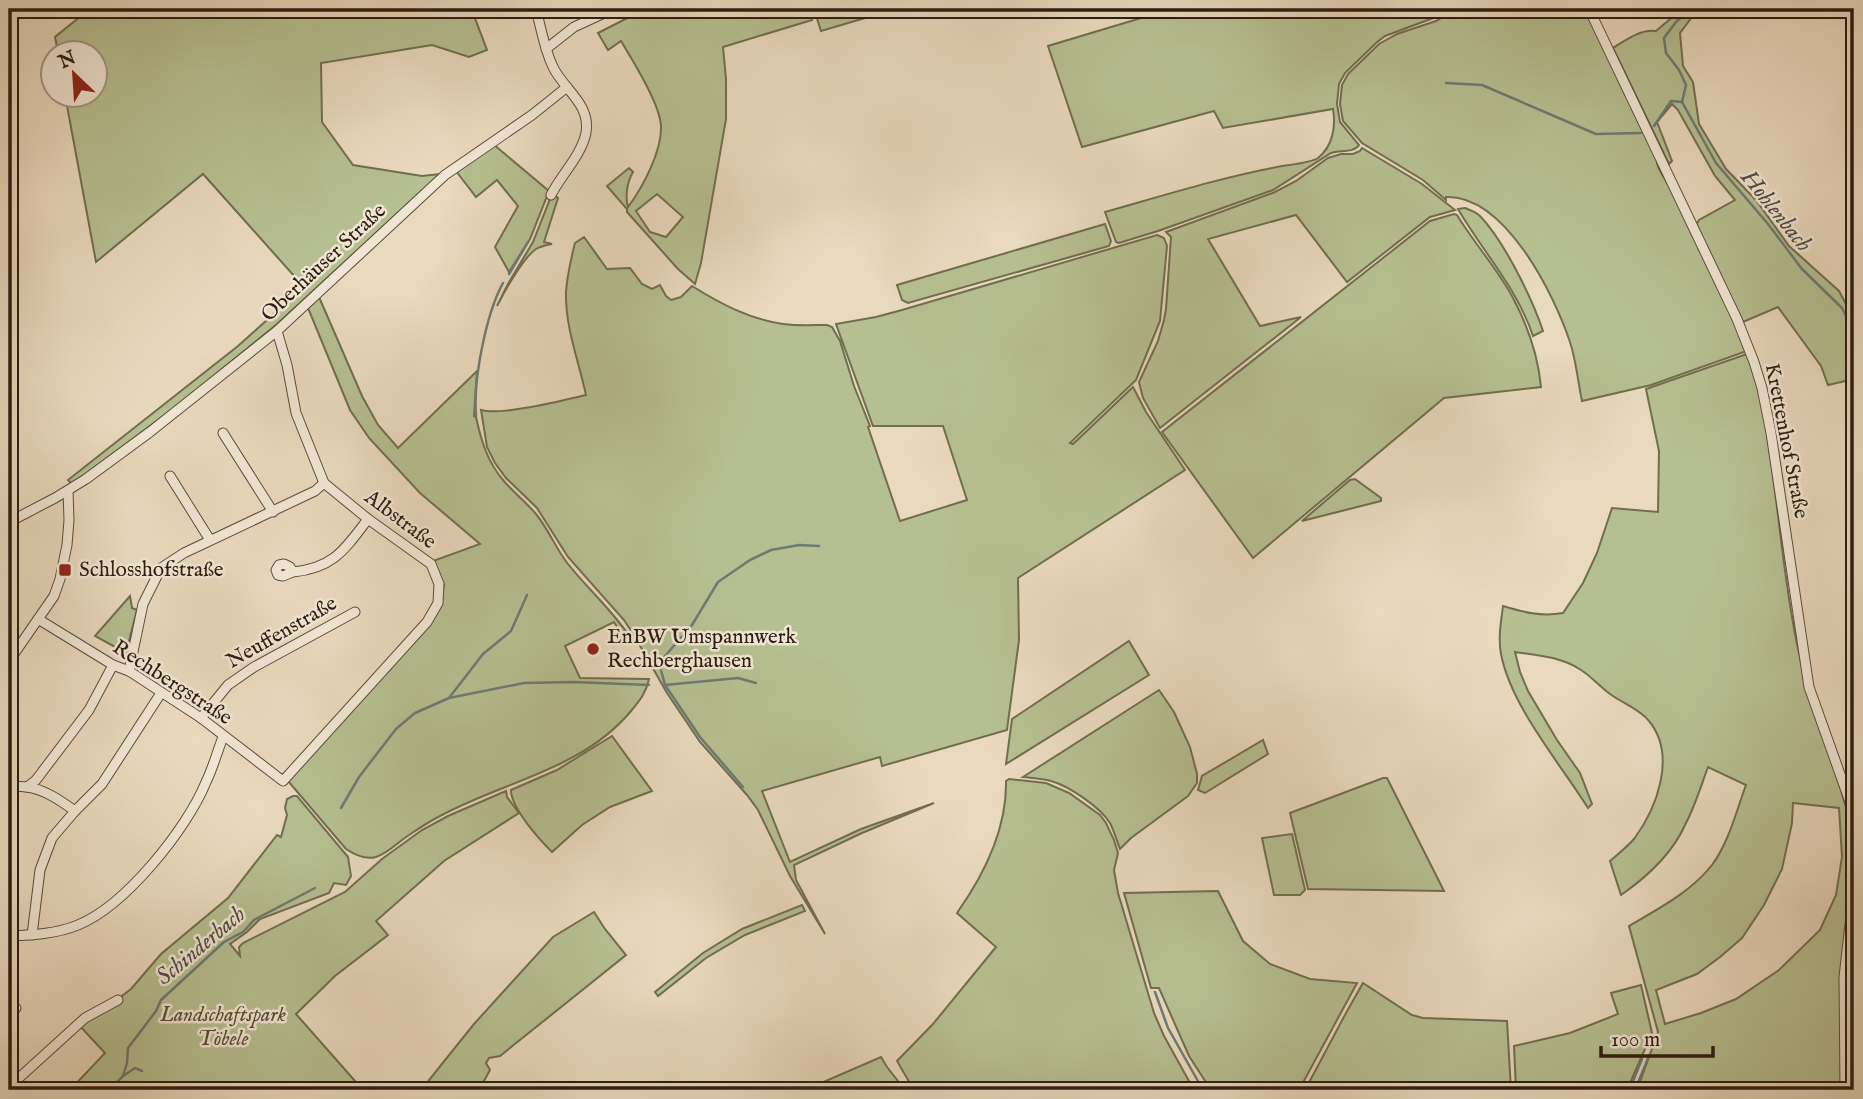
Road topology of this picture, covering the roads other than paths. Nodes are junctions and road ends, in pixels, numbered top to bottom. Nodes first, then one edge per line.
1 (537, 9) edge
2 (613, 9) edge
3 (1589, 9) edge
4 (546, 49) junction
5 (567, 87) junction
6 (551, 195) dead end
7 (277, 331) junction
8 (223, 433) dead end
9 (170, 476) dead end
10 (324, 483) junction
11 (68, 491) junction
12 (273, 512) junction
13 (368, 519) junction
14 (9, 522) edge
15 (210, 540) junction
16 (293, 572) dead end
17 (355, 612) dead end
18 (38, 619) junction
19 (9, 661) edge
20 (113, 665) junction
21 (129, 671) junction
22 (161, 693) junction
23 (201, 718) junction
24 (223, 737) junction
25 (283, 781) joint
26 (9, 787) edge
27 (27, 787) junction
28 (75, 811) junction
29 (1854, 823) edge
30 (1854, 889) edge
31 (32, 935) junction
32 (9, 936) edge
33 (118, 1000) dead end
34 (9, 1087) edge
35 (1845, 1090) edge

1 - 4 street
2 - 4 street
3 - 29 street, Krettenhof Straße
4 - 5 street
5 - 6 street
5 - 7 street, Oberhäuser Straße
7 - 10 street, Albstraße
7 - 11 street, Oberhäuser Straße
8 - 12 street
9 - 15 street
10 - 12 street
10 - 13 street, Albstraße
11 - 14 street
11 - 18 street
12 - 15 street
13 - 16 street
13 - 25 street, Albstraße
15 - 21 street
17 - 23 street, Neuffenstraße
18 - 19 street
18 - 20 street, Rechbergstraße
20 - 21 street, Rechbergstraße
20 - 27 street
21 - 22 street, Rechbergstraße
22 - 23 street, Rechbergstraße
22 - 28 street
23 - 24 street, Rechbergstraße
24 - 25 street, Rechbergstraße
24 - 31 street
26 - 27 street
27 - 28 street
28 - 31 street
30 - 35 street
31 - 32 street
33 - 34 street

